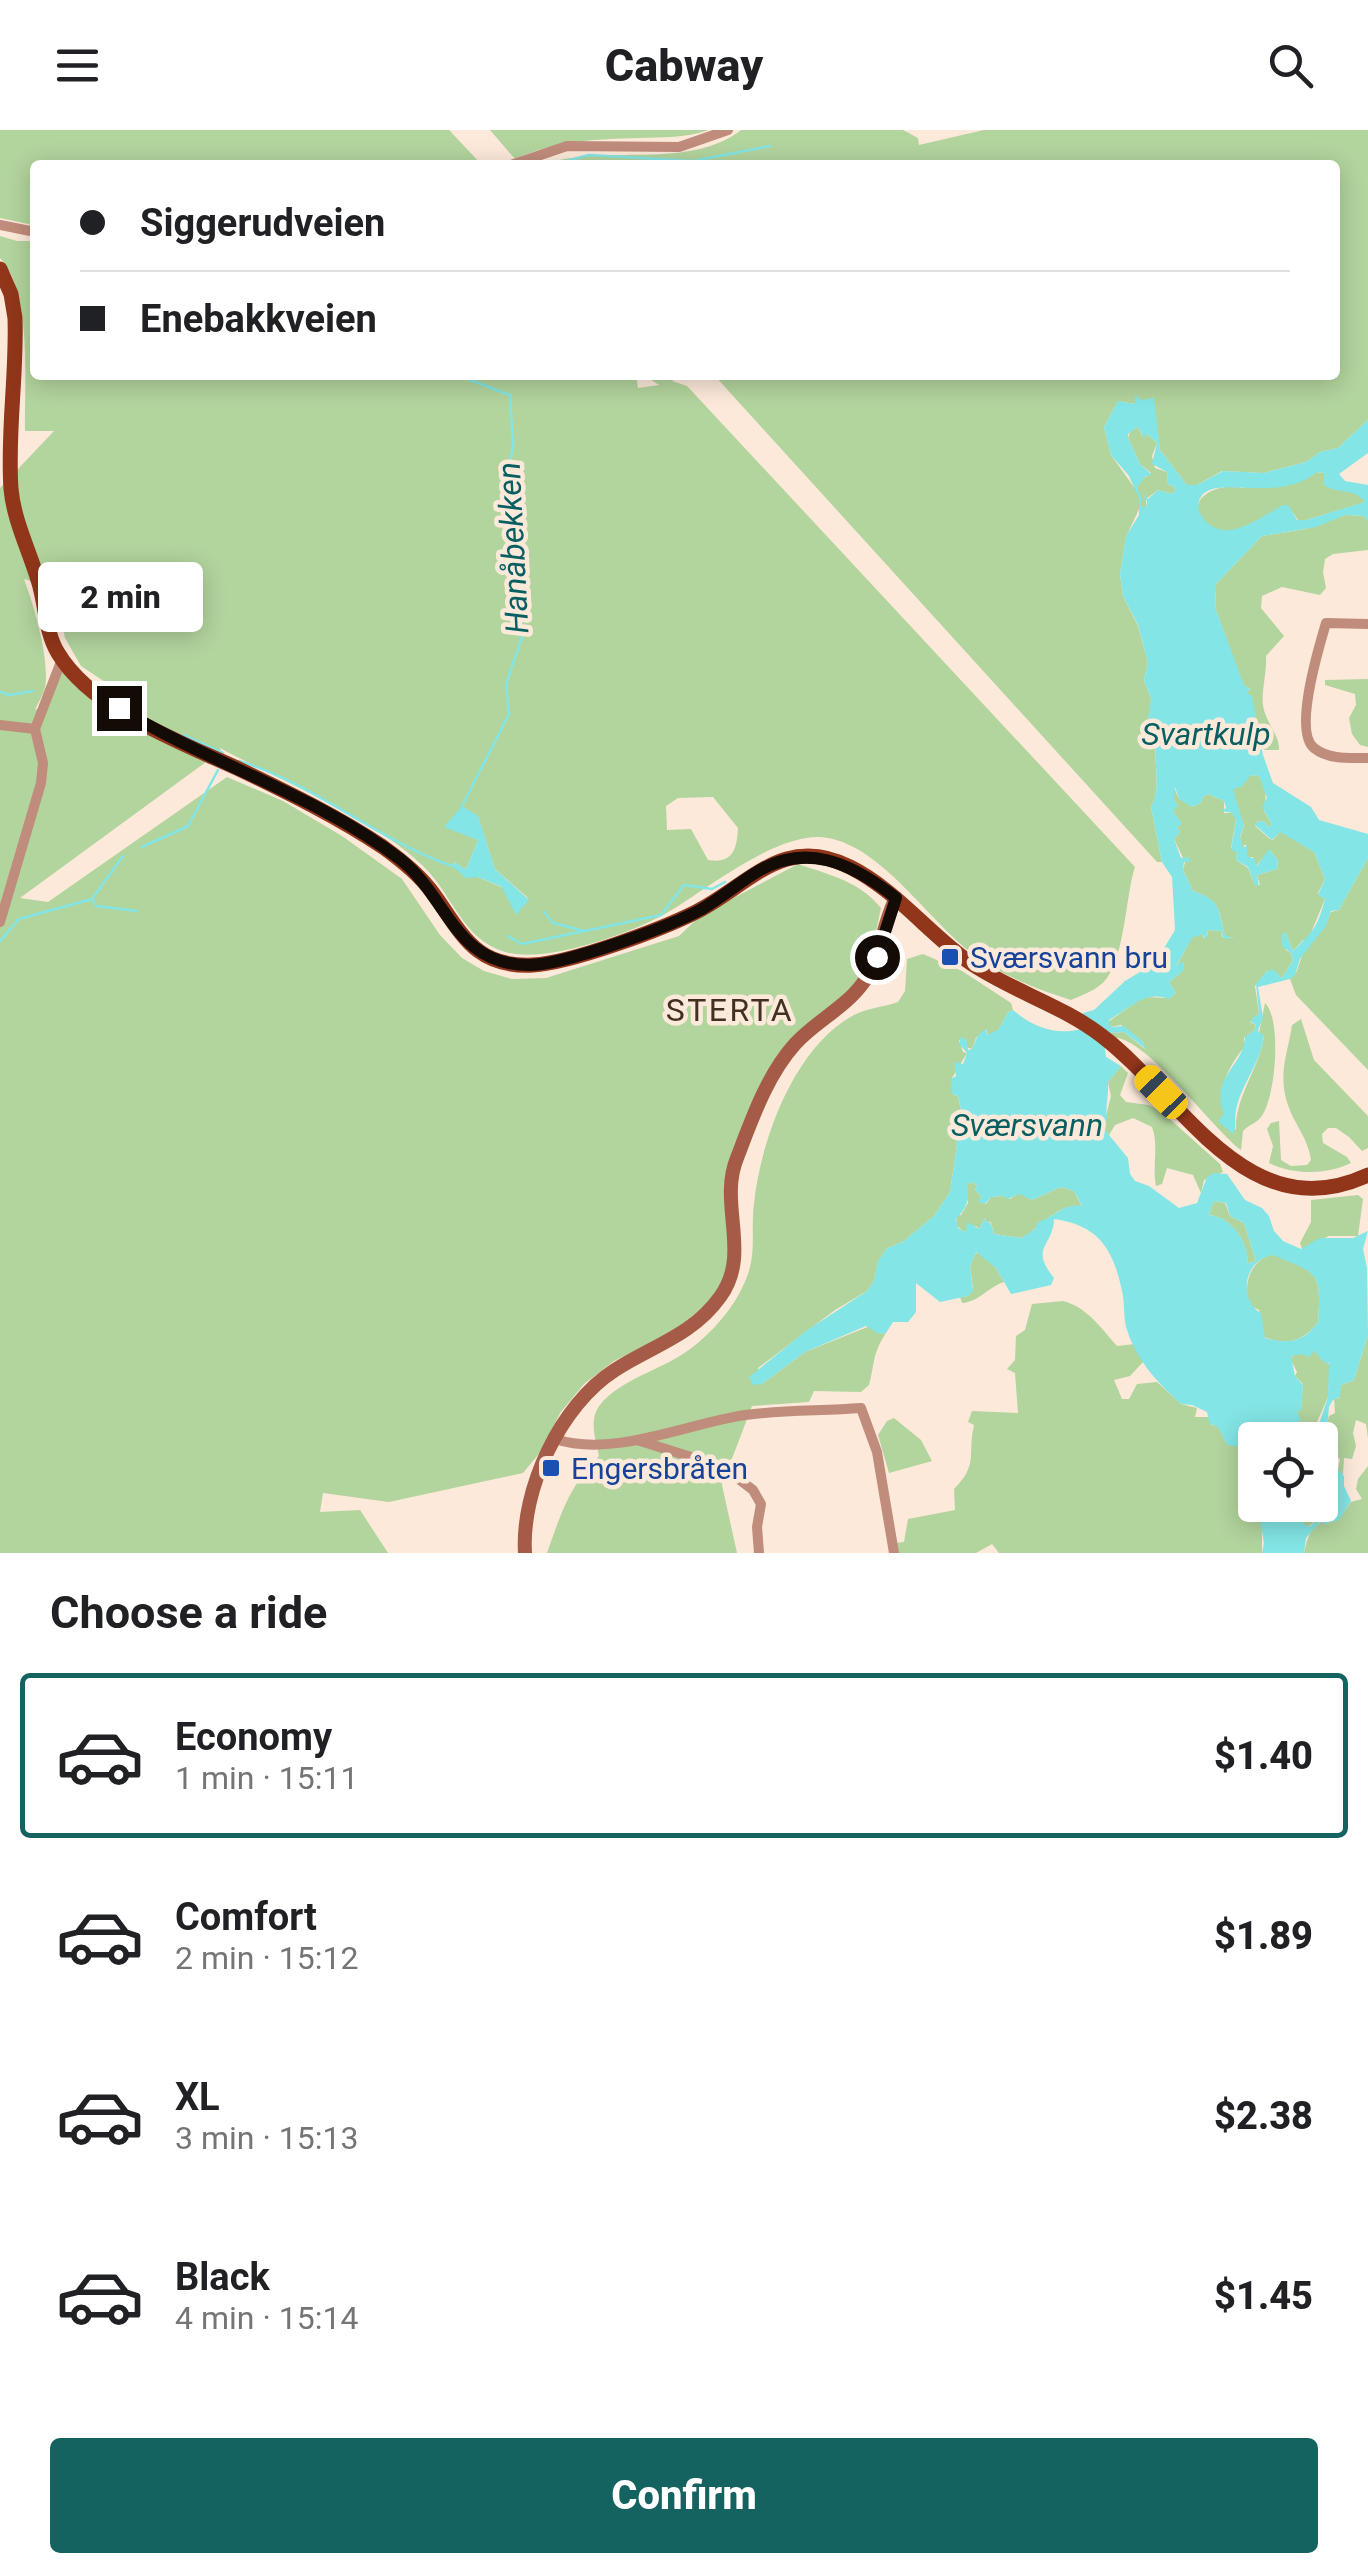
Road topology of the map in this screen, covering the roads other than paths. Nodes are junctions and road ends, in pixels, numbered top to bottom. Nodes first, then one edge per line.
1 (728, 130) edge
2 (526, 160) edge
3 (0, 226) edge
4 (30, 231) edge
5 (0, 270) edge
6 (1368, 624) edge
7 (62, 660) junction
8 (0, 726) edge
9 (35, 730) junction
10 (1368, 758) edge
11 (896, 898) junction
12 (0, 922) edge
13 (1368, 1176) edge
14 (555, 1439) junction
15 (636, 1440) junction
16 (526, 1553) edge
17 (759, 1553) edge
18 (894, 1553) edge

1 - 2 street
3 - 4 street
5 - 7 main road
6 - 10 street
7 - 9 street
7 - 11 main road
8 - 9 street
9 - 12 street
11 - 13 main road
11 - 14 main road
14 - 15 street
14 - 16 main road
15 - 17 street
15 - 18 street

